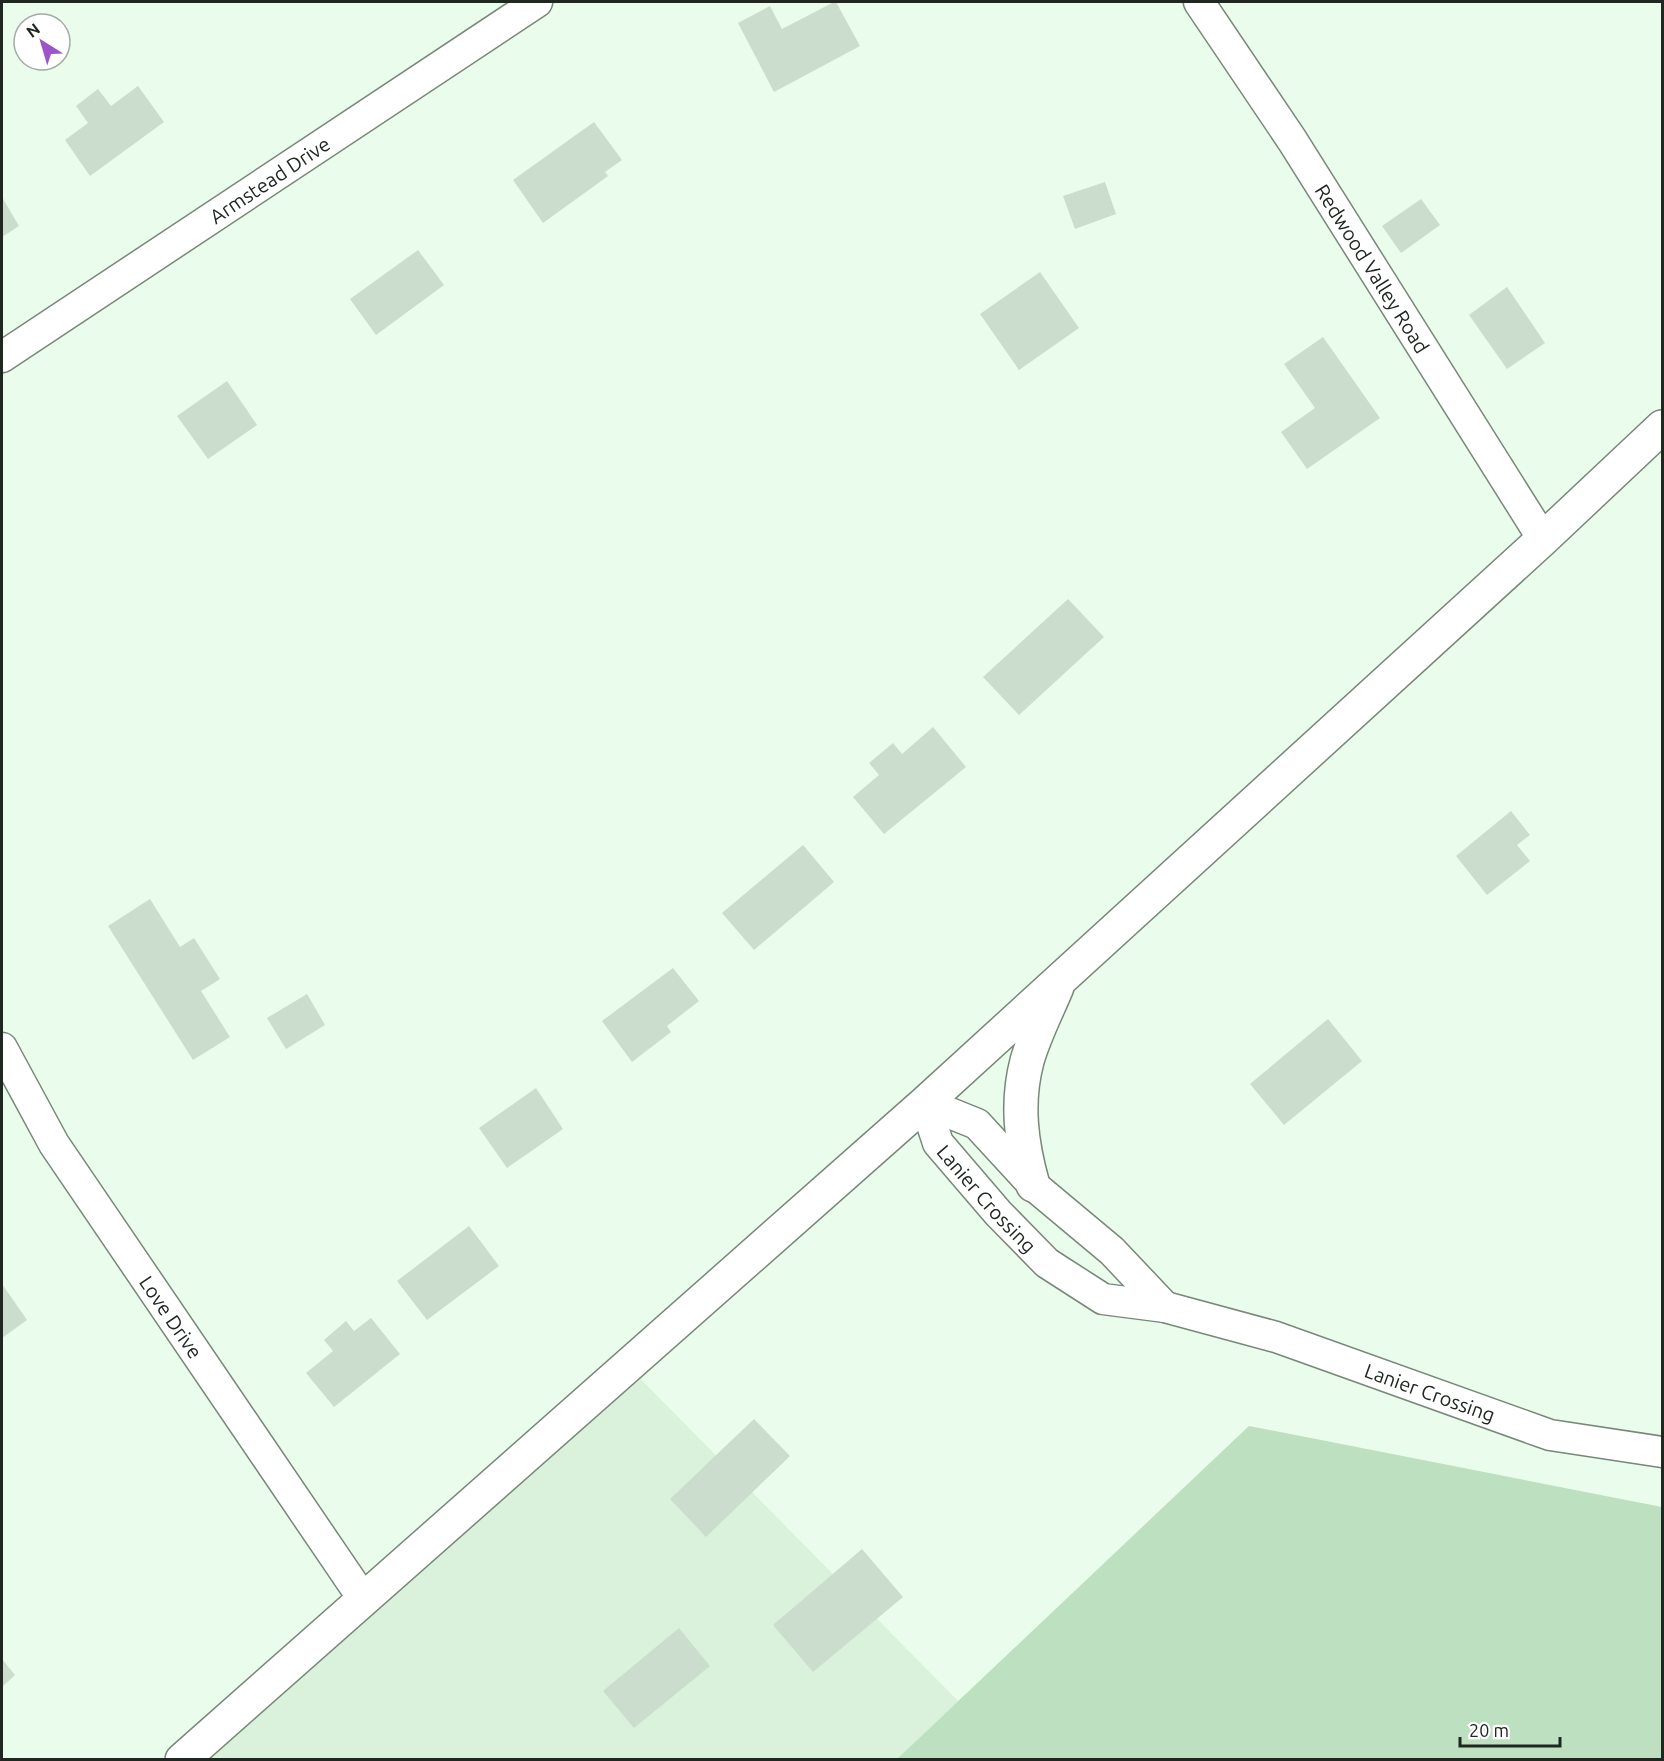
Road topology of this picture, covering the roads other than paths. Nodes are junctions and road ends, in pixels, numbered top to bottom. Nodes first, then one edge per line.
1 (537, 2) edge
2 (1199, 2) edge
3 (2, 357) edge
4 (1662, 427) edge
5 (1543, 539) junction
6 (1061, 978) junction
7 (2, 1048) edge
8 (925, 1103) junction
9 (1032, 1185) junction
10 (1166, 1307) junction
11 (1662, 1452) edge
12 (357, 1589) junction
13 (182, 1760) edge

1 - 3 street, Armstead Drive
2 - 5 street, Redwood Valley Road
4 - 5 highway
5 - 6 highway
6 - 8 highway
6 - 9 highway
7 - 12 street, Love Drive
8 - 9 street, Lanier Crossing
8 - 10 street, Lanier Crossing
8 - 12 highway
9 - 10 street, Lanier Crossing
10 - 11 street, Lanier Crossing
12 - 13 highway

